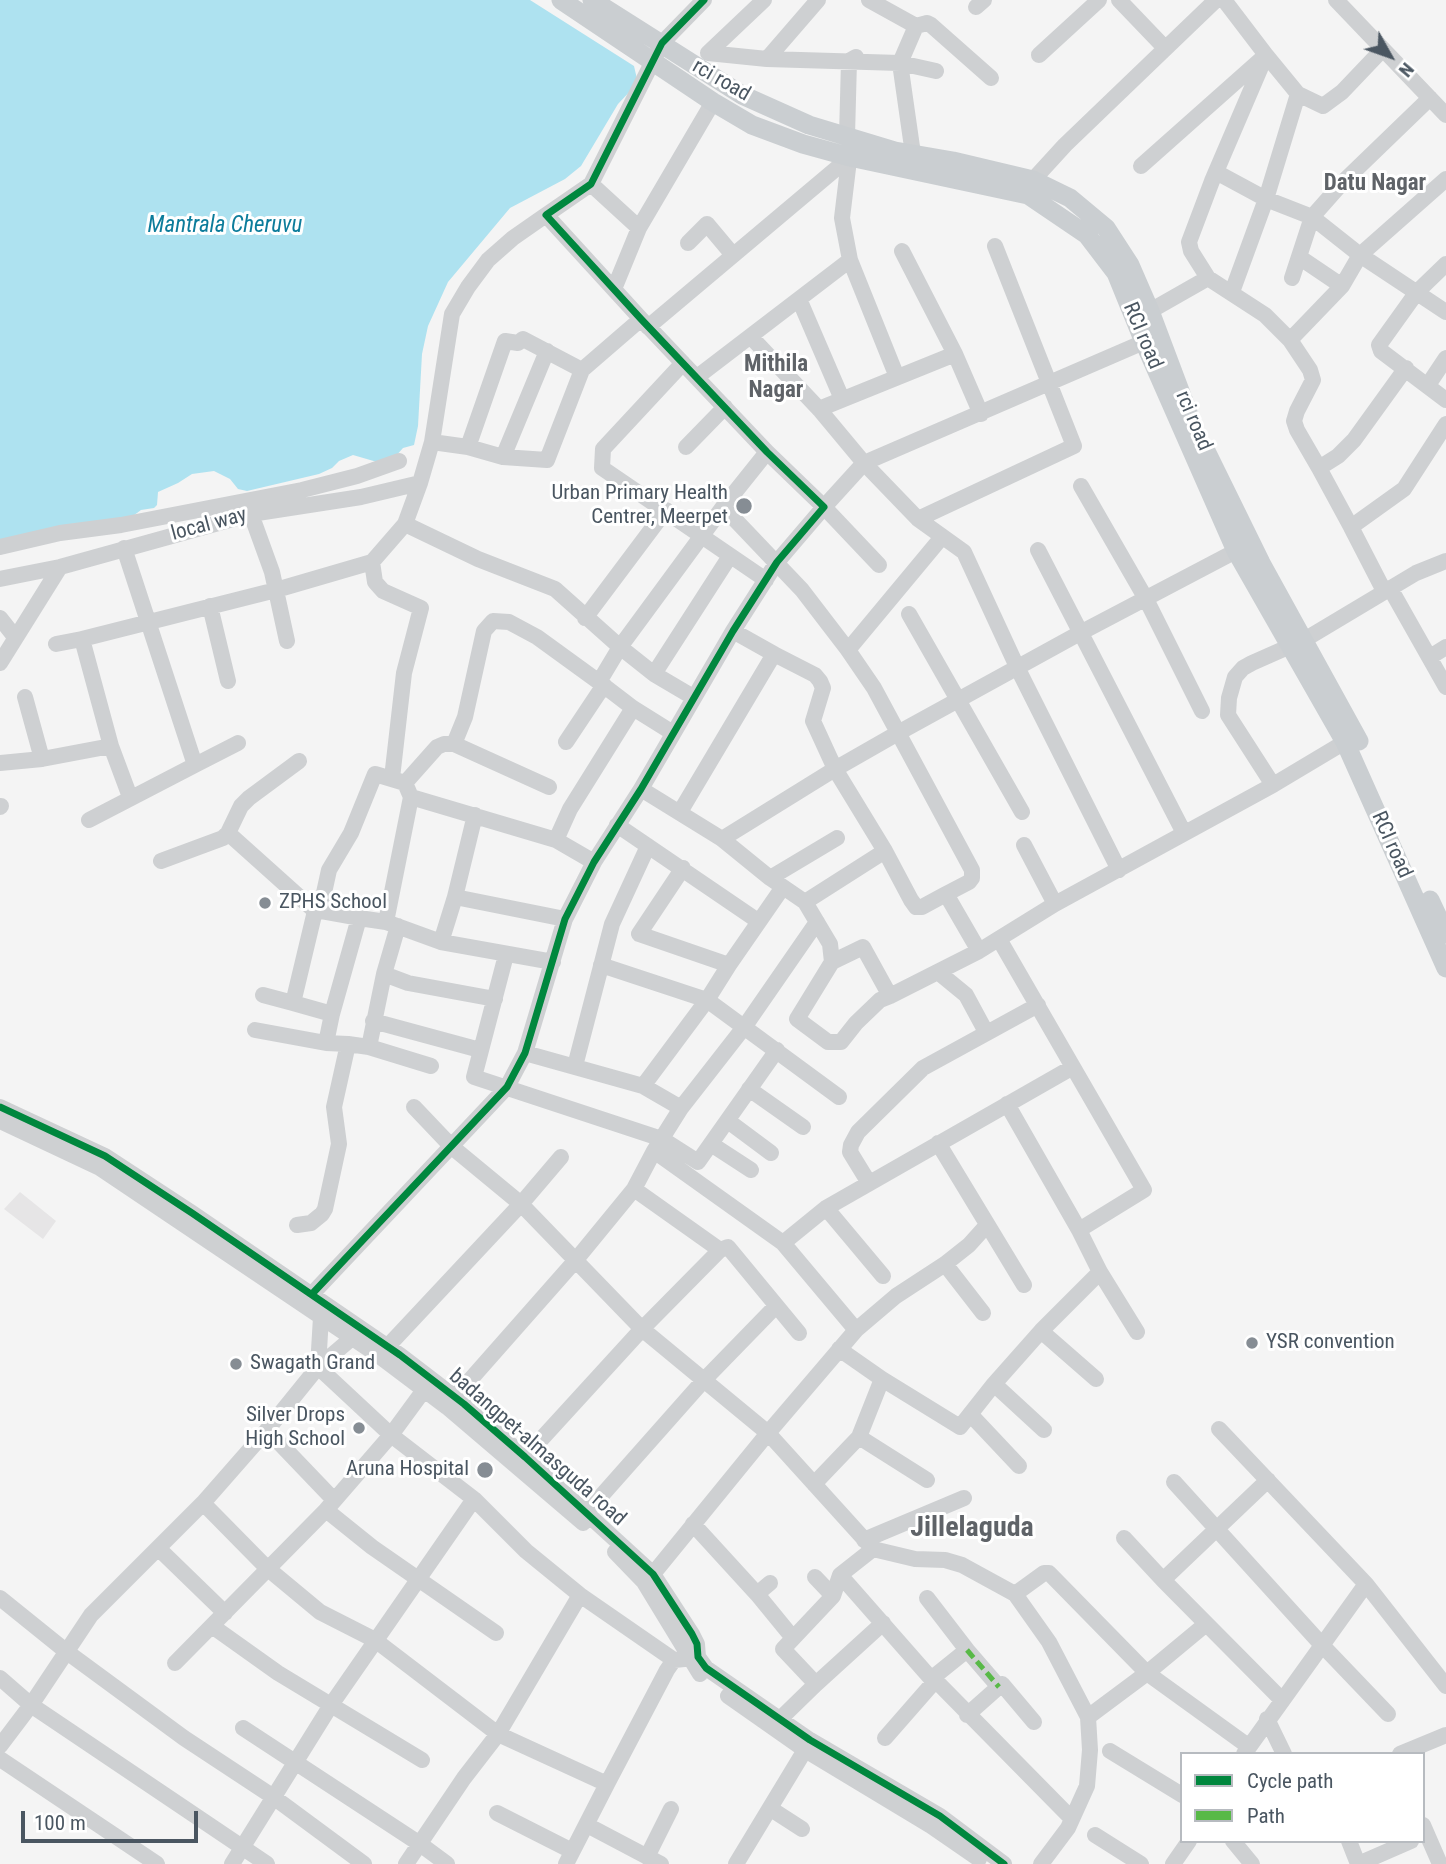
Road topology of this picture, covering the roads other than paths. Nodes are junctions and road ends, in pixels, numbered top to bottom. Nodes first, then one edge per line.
1 (561, 0) edge
2 (592, 0) edge
3 (704, 0) edge
4 (764, 0) edge
5 (818, 0) edge
6 (1099, 0) edge
7 (1119, 0) edge
8 (1216, 0) edge
9 (1224, 0) edge
10 (1336, 0) edge
11 (877, 2) edge
12 (916, 26) junction
13 (662, 43) junction
14 (1165, 48) junction
15 (1382, 50) junction
16 (1039, 55) dead end
17 (1266, 55) junction
18 (766, 59) junction
19 (853, 59) junction
20 (652, 62) junction
21 (900, 63) junction
22 (936, 71) dead end
23 (991, 78) dead end
24 (1298, 94) junction
25 (1430, 98) junction
26 (713, 102) junction
27 (1446, 115) edge
28 (847, 136) junction
29 (913, 154) junction
30 (849, 158) junction
31 (1140, 166) dead end
32 (1216, 172) junction
33 (1446, 179) edge
34 (591, 184) junction
35 (1030, 187) junction
36 (1266, 199) junction
37 (547, 215) junction
38 (1312, 217) junction
39 (639, 228) junction
40 (688, 243) dead end
41 (995, 246) dead end
42 (902, 251) dead end
43 (733, 255) junction
44 (1360, 256) junction
45 (1298, 257) junction
46 (850, 260) junction
47 (1446, 264) edge
48 (1208, 278) junction
49 (1292, 278) dead end
50 (1342, 286) junction
51 (614, 289) junction
52 (1232, 292) junction
53 (1417, 292) junction
54 (799, 299) junction
55 (1150, 311) junction
56 (1446, 312) edge
57 (644, 323) junction
58 (751, 337) junction
59 (1290, 340) junction
60 (1144, 342) junction
61 (547, 351) junction
62 (955, 354) junction
63 (1446, 358) edge
64 (683, 363) junction
65 (1406, 368) junction
66 (582, 370) junction
67 (697, 377) junction
68 (897, 377) junction
69 (1050, 383) junction
70 (1427, 385) junction
71 (842, 399) junction
72 (1446, 400) edge
73 (725, 407) junction
74 (819, 409) junction
75 (981, 414) junction
76 (1446, 424) edge
77 (432, 442) junction
78 (468, 447) junction
79 (686, 447) dead end
80 (767, 452) junction
81 (503, 457) junction
82 (399, 461) dead end
83 (864, 463) junction
84 (1320, 468) junction
85 (420, 483) junction
86 (1081, 486) dead end
87 (723, 507) junction
88 (824, 507) junction
89 (666, 510) junction
90 (251, 514) junction
91 (918, 519) junction
92 (405, 523) junction
93 (1351, 527) junction
94 (702, 535) junction
95 (942, 537) junction
96 (0, 547) edge
97 (124, 548) junction
98 (1038, 550) dead end
99 (1236, 551) junction
100 (730, 556) junction
101 (1446, 561) edge
102 (372, 562) junction
103 (777, 562) junction
104 (879, 565) dead end
105 (60, 567) junction
106 (0, 579) edge
107 (765, 580) junction
108 (1387, 589) junction
109 (276, 590) junction
110 (1146, 599) junction
111 (210, 606) junction
112 (909, 614) dead end
113 (0, 618) edge
114 (585, 618) junction
115 (150, 623) junction
116 (733, 631) junction
117 (1080, 633) junction
118 (15, 637) junction
119 (82, 639) junction
120 (286, 641) dead end
121 (1297, 643) junction
122 (56, 644) dead end
123 (620, 647) junction
124 (1446, 647) edge
125 (848, 650) junction
126 (774, 654) junction
127 (1430, 657) junction
128 (0, 663) edge
129 (1018, 669) junction
130 (654, 674) junction
131 (228, 681) dead end
132 (602, 684) junction
133 (1446, 687) edge
134 (25, 697) dead end
135 (693, 697) junction
136 (958, 700) junction
137 (633, 708) junction
138 (1202, 711) dead end
139 (673, 733) junction
140 (898, 733) junction
141 (566, 742) dead end
142 (1345, 742) junction
143 (238, 743) dead end
144 (454, 744) junction
145 (111, 746) junction
146 (42, 759) junction
147 (299, 761) dead end
148 (0, 763) edge
149 (195, 765) junction
150 (835, 769) junction
151 (1273, 785) junction
152 (403, 786) junction
153 (549, 788) dead end
154 (641, 789) junction
155 (130, 797) junction
156 (680, 812) junction
157 (1022, 812) dead end
158 (475, 815) junction
159 (89, 820) dead end
160 (617, 825) junction
161 (229, 833) junction
162 (1184, 833) junction
163 (722, 838) junction
164 (837, 838) dead end
165 (556, 839) junction
166 (1024, 845) dead end
167 (648, 846) junction
168 (885, 851) junction
169 (161, 861) dead end
170 (594, 862) junction
171 (683, 868) junction
172 (1119, 870) junction
173 (776, 882) junction
174 (946, 894) junction
175 (455, 897) junction
176 (805, 902) junction
177 (1055, 904) junction
178 (318, 911) junction
179 (359, 918) junction
180 (565, 919) junction
181 (758, 921) junction
182 (817, 922) junction
183 (392, 924) junction
184 (612, 924) junction
185 (639, 934) junction
186 (1446, 934) edge
187 (999, 939) junction
188 (441, 942) junction
189 (979, 951) junction
190 (506, 955) junction
191 (553, 962) junction
192 (832, 962) junction
193 (601, 965) junction
194 (729, 965) junction
195 (1446, 968) edge
196 (938, 972) junction
197 (384, 974) junction
198 (263, 995) dead end
199 (890, 996) junction
200 (495, 999) junction
201 (707, 1000) junction
202 (293, 1003) junction
203 (1038, 1005) junction
204 (332, 1014) junction
205 (373, 1021) junction
206 (745, 1026) junction
207 (255, 1030) dead end
208 (986, 1032) junction
209 (326, 1043) junction
210 (348, 1044) junction
211 (369, 1047) junction
212 (480, 1050) junction
213 (777, 1050) junction
214 (524, 1053) junction
215 (431, 1066) dead end
216 (575, 1066) junction
217 (1073, 1067) junction
218 (643, 1086) junction
219 (507, 1087) junction
220 (749, 1089) junction
221 (839, 1097) dead end
222 (1007, 1104) junction
223 (0, 1107) edge
224 (414, 1107) dead end
225 (681, 1108) junction
226 (0, 1121) edge
227 (728, 1121) junction
228 (803, 1127) dead end
229 (939, 1143) junction
230 (711, 1144) junction
231 (658, 1145) junction
232 (452, 1147) junction
233 (771, 1153) dead end
234 (561, 1157) dead end
235 (751, 1170) dead end
236 (869, 1183) junction
237 (634, 1189) junction
238 (521, 1203) junction
239 (825, 1208) junction
240 (297, 1225) dead end
241 (987, 1225) junction
242 (1079, 1230) junction
243 (783, 1243) junction
244 (720, 1250) junction
245 (575, 1261) junction
246 (945, 1264) junction
247 (1100, 1272) junction
248 (883, 1276) dead end
249 (1024, 1285) dead end
250 (312, 1294) junction
251 (776, 1306) junction
252 (325, 1311) junction
253 (983, 1313) dead end
254 (642, 1329) junction
255 (856, 1330) junction
256 (1041, 1331) junction
257 (356, 1332) junction
258 (1137, 1332) dead end
259 (799, 1333) dead end
260 (388, 1346) junction
261 (839, 1349) junction
262 (318, 1367) junction
263 (1096, 1378) dead end
264 (882, 1379) junction
265 (704, 1380) junction
266 (995, 1384) junction
267 (424, 1390) junction
268 (455, 1397) junction
269 (970, 1414) junction
270 (1219, 1429) dead end
271 (267, 1430) junction
272 (1044, 1430) dead end
273 (768, 1433) junction
274 (391, 1435) junction
275 (859, 1437) junction
276 (525, 1457) junction
277 (1019, 1466) dead end
278 (927, 1480) dead end
279 (1268, 1480) junction
280 (1174, 1482) dead end
281 (814, 1484) junction
282 (964, 1498) dead end
283 (474, 1499) junction
284 (203, 1503) junction
285 (330, 1505) junction
286 (587, 1512) junction
287 (693, 1524) junction
288 (1217, 1529) junction
289 (1124, 1538) dead end
290 (869, 1544) junction
291 (158, 1548) junction
292 (267, 1568) junction
293 (653, 1574) junction
294 (840, 1575) junction
295 (815, 1577) dead end
296 (418, 1580) junction
297 (1163, 1580) junction
298 (770, 1583) dead end
299 (1366, 1584) junction
300 (757, 1594) junction
301 (1016, 1594) junction
302 (580, 1595) junction
303 (833, 1596) junction
304 (0, 1598) edge
305 (927, 1598) dead end
306 (225, 1612) junction
307 (883, 1623) junction
308 (1206, 1623) junction
309 (212, 1626) junction
310 (496, 1633) dead end
311 (793, 1638) junction
312 (374, 1640) junction
313 (1321, 1644) junction
314 (967, 1650) junction
315 (67, 1652) junction
316 (687, 1659) junction
317 (175, 1663) dead end
318 (1147, 1673) junction
319 (0, 1678) edge
320 (932, 1681) junction
321 (816, 1684) junction
322 (1446, 1686) edge
323 (999, 1687) junction
324 (1281, 1699) junction
325 (32, 1704) junction
326 (331, 1705) junction
327 (1388, 1714) dead end
328 (967, 1715) junction
329 (1088, 1717) junction
330 (1267, 1719) junction
331 (779, 1720) junction
332 (1034, 1722) dead end
333 (243, 1728) dead end
334 (498, 1734) junction
335 (1446, 1735) edge
336 (885, 1738) dead end
337 (0, 1746) edge
338 (805, 1750) junction
339 (1246, 1750) edge
340 (1110, 1751) dead end
341 (1283, 1752) edge
342 (1405, 1752) edge
343 (0, 1759) edge
344 (422, 1760) dead end
345 (295, 1762) junction
346 (607, 1784) junction
347 (1180, 1794) edge
348 (272, 1796) junction
349 (771, 1808) junction
350 (671, 1809) dead end
351 (497, 1813) dead end
352 (1072, 1819) junction
353 (587, 1825) junction
354 (802, 1829) dead end
355 (1425, 1831) edge
356 (1096, 1835) dead end
357 (1188, 1843) edge
358 (1235, 1843) edge
359 (1350, 1843) edge
360 (1406, 1843) edge
361 (420, 1844) junction
362 (242, 1847) junction
363 (569, 1857) edge
364 (654, 1861) edge
365 (157, 1864) edge
366 (232, 1864) edge
367 (267, 1864) edge
368 (363, 1864) edge
369 (405, 1864) edge
370 (447, 1864) edge
371 (736, 1864) edge
372 (987, 1864) edge
373 (1004, 1864) edge
374 (1041, 1864) edge
375 (1141, 1864) edge
376 (1173, 1864) edge
377 (1252, 1864) edge
378 (1440, 1864) edge

1 - 20 main road, RCI road
2 - 13 main road, rci road
3 - 13 street
4 - 18 street
5 - 18 street
6 - 16 street
7 - 14 street
8 - 14 street
9 - 17 street
10 - 15 street
11 - 12 street
12 - 21 street
12 - 23 street
13 - 20 street
13 - 28 main road, rci road
14 - 35 street
15 - 24 street
15 - 25 street
17 - 24 street
17 - 31 street
17 - 32 street
18 - 19 street
19 - 21 street
19 - 28 street
20 - 26 main road, RCI road
20 - 34 street
21 - 22 street
21 - 29 street
24 - 36 street
25 - 27 street
25 - 38 street
26 - 30 main road, RCI road
26 - 39 street
28 - 29 main road, rci road
29 - 35 main road, rci road
30 - 35 main road, RCI road
30 - 43 street
30 - 46 street
32 - 36 street
32 - 48 street
33 - 44 street
34 - 37 street
34 - 39 street
35 - 55 main road, rci road
35 - 60 main road, RCI road
36 - 38 street
36 - 52 street
37 - 51 street
37 - 77 street
38 - 44 street
38 - 45 street
39 - 51 street
40 - 43 street
41 - 69 street
42 - 62 street
43 - 57 street
44 - 50 street
44 - 53 street
45 - 49 street
45 - 50 street
46 - 54 street
46 - 68 street
47 - 53 street
48 - 52 street
48 - 55 street
50 - 59 street
51 - 57 street
52 - 59 street
53 - 56 street
53 - 65 street
54 - 58 street
54 - 71 street
55 - 121 main road, rci road
57 - 64 street
57 - 66 street
58 - 67 street
58 - 74 street
59 - 84 street
60 - 69 street
60 - 99 main road, RCI road
61 - 66 street
61 - 78 street
61 - 81 street
62 - 68 street
62 - 75 street
63 - 70 street
64 - 67 street
64 - 89 street
65 - 70 street
65 - 84 street
66 - 81 street
67 - 73 street
68 - 71 street
69 - 75 street
69 - 91 street
70 - 72 street
71 - 74 street
73 - 79 street
73 - 80 street
74 - 83 street
75 - 83 street
76 - 93 street
77 - 78 street
77 - 85 street
78 - 81 street
80 - 87 street
80 - 88 street
82 - 96 street
83 - 88 street
83 - 91 street
84 - 93 street
85 - 90 street, local way
85 - 92 street
86 - 110 street
87 - 94 street
87 - 103 street
88 - 103 street
88 - 104 street
89 - 94 street
89 - 114 street
90 - 97 street, local way
90 - 109 street
91 - 95 street
92 - 102 street
92 - 114 street
93 - 108 street
94 - 100 street
94 - 123 street
95 - 125 street
95 - 129 street
97 - 105 street, local way
97 - 115 street
98 - 117 street
99 - 110 street
99 - 121 main road, RCI road
100 - 107 street
100 - 130 street
101 - 108 street
102 - 109 street
102 - 152 street
103 - 107 street
103 - 125 street
105 - 106 street, local way
105 - 118 street
107 - 116 street
108 - 121 street
108 - 127 street
109 - 111 street
109 - 120 street
110 - 117 street
110 - 138 street
111 - 115 street
111 - 131 street
112 - 136 street
113 - 118 street
114 - 123 street
115 - 119 street
115 - 149 street
116 - 126 street
116 - 135 street
117 - 129 street
117 - 162 street
118 - 128 street
119 - 122 street
119 - 145 street
121 - 142 main road, RCI road
121 - 151 street
121 - 186 main road, rci road
123 - 130 street
123 - 132 street
124 - 127 street
125 - 140 street
126 - 150 street
126 - 156 street
127 - 133 street
129 - 136 street
129 - 172 street
130 - 135 street
132 - 137 street
132 - 141 street
132 - 144 street
134 - 146 street
135 - 139 street
136 - 140 street
136 - 157 street
137 - 139 street
137 - 165 street
139 - 154 street
140 - 150 street
140 - 174 street
142 - 151 street
142 - 195 main road, RCI road
143 - 149 street
144 - 152 street
144 - 153 street
145 - 146 street
145 - 155 street
146 - 148 street
147 - 161 street
149 - 155 street
150 - 163 street
150 - 168 street
151 - 162 street
152 - 158 street
152 - 178 street
152 - 183 street
154 - 156 street
154 - 160 street
155 - 159 street
156 - 163 street
158 - 165 street
158 - 175 street
160 - 167 street
160 - 170 street
161 - 169 street
161 - 178 street
162 - 172 street
163 - 173 street
164 - 173 street
165 - 170 street
166 - 177 street
167 - 171 street
167 - 184 street
168 - 174 street
168 - 176 street
170 - 180 street
171 - 181 street
171 - 185 street
172 - 177 street
173 - 176 street
173 - 181 street
174 - 189 street
175 - 180 street
175 - 188 street
176 - 182 street
177 - 187 street
178 - 179 street
178 - 202 street
179 - 183 street
179 - 204 street
180 - 191 street
181 - 194 street
182 - 192 street
182 - 206 street
183 - 188 street
183 - 197 street
184 - 185 street
184 - 193 street
185 - 194 street
187 - 189 street
187 - 203 street
188 - 190 street
189 - 196 street
190 - 191 street
190 - 200 street
191 - 214 street
192 - 199 street
192 - 199 street
193 - 201 street
193 - 216 street
194 - 201 street
196 - 199 street
196 - 208 street
197 - 200 street
197 - 205 street
198 - 202 street
200 - 212 street
201 - 206 street
201 - 218 street
202 - 204 street
203 - 208 street
203 - 217 street
204 - 209 street
205 - 211 street
205 - 212 street
206 - 213 street
206 - 225 street
207 - 209 street
208 - 236 street
209 - 210 street
210 - 211 street
210 - 240 street
211 - 215 street
212 - 219 street
213 - 220 street
213 - 221 street
214 - 216 street
214 - 219 street
216 - 218 street
217 - 222 street
217 - 242 street
218 - 225 street
219 - 231 street
219 - 232 street
220 - 227 street
220 - 228 street
222 - 229 street
222 - 242 street
223 - 250 street, badangpet-almasguda road
224 - 232 street
225 - 231 street
226 - 252 street, badangpet-almasguda road
227 - 230 street
227 - 233 street
229 - 236 street
229 - 241 street
230 - 231 street
230 - 235 street
231 - 237 street
231 - 243 street
232 - 238 street
232 - 250 street
234 - 238 street
236 - 239 street
237 - 244 street
237 - 245 street
238 - 245 street
238 - 260 street
239 - 243 street
239 - 248 street
241 - 246 street
241 - 249 street
242 - 247 street
243 - 255 street
244 - 251 street
244 - 254 street
245 - 254 street
245 - 268 street
246 - 253 street
246 - 255 street
247 - 256 street
247 - 258 street
250 - 252 street, badangpet-almasguda road
251 - 259 street
251 - 265 street
252 - 257 street, badangpet-almasguda road
252 - 262 street
254 - 265 street
254 - 276 street
255 - 261 street
256 - 263 street
256 - 266 street
257 - 260 street, badangpet-almasguda road
257 - 262 street
257 - 267 street, badangpet-almasguda road
260 - 268 street, badangpet-almasguda road
261 - 264 street
261 - 273 street
262 - 271 street
262 - 274 street
264 - 269 street
264 - 275 street
265 - 273 street
265 - 286 street
266 - 269 street
266 - 272 street
267 - 274 street
267 - 316 street, badangpet-almasguda road
268 - 276 street, badangpet-almasguda road
269 - 277 street
270 - 279 street
271 - 284 street
271 - 285 street
273 - 281 street
273 - 287 street
274 - 283 street
274 - 285 street
275 - 278 street
275 - 281 street
276 - 286 street, badangpet-almasguda road
279 - 288 street
279 - 299 street
280 - 288 street
281 - 290 street
282 - 290 street
283 - 296 street
283 - 302 street
284 - 291 street
284 - 292 street
285 - 292 street
285 - 296 street
286 - 293 street, badangpet-almasguda road
287 - 293 street
287 - 300 street
288 - 297 street
288 - 313 street
289 - 297 street
290 - 294 street
290 - 301 street
291 - 306 street
291 - 315 street
292 - 306 street
292 - 312 street
293 - 316 street, badangpet-almasguda road
294 - 303 street
294 - 307 street
295 - 303 street
296 - 310 street
296 - 312 street
297 - 308 street
298 - 300 street
299 - 313 street
299 - 322 street
300 - 311 street
301 - 318 street
301 - 329 street
302 - 316 street
302 - 334 street
303 - 311 street
304 - 315 street
305 - 314 street
306 - 309 street
307 - 320 street
307 - 321 street
308 - 318 street
308 - 324 street
309 - 317 street
309 - 326 street
311 - 321 street
312 - 326 street
312 - 334 street
313 - 324 street
313 - 327 street
314 - 320 street
314 - 323 street
315 - 325 street
315 - 348 street
316 - 331 street, badangpet-almasguda road
316 - 338 street, badangpet-almasguda road
316 - 346 street
318 - 329 street
318 - 339 street
319 - 325 street
320 - 328 street
320 - 336 street
321 - 331 street
323 - 328 street
323 - 332 street
324 - 330 street
325 - 337 street
325 - 362 street
326 - 344 street
326 - 345 street
328 - 352 street
329 - 352 street
330 - 339 street
330 - 341 street
331 - 373 street, badangpet-almasguda road
333 - 345 street
334 - 346 street
334 - 361 street
335 - 342 street
338 - 349 street
338 - 372 street, badangpet-almasguda road
340 - 347 street
343 - 365 street
345 - 348 street
345 - 361 street
346 - 353 street
348 - 362 street
348 - 368 street
349 - 354 street
349 - 371 street
350 - 364 street
351 - 363 street
352 - 374 street
353 - 363 street
353 - 364 street
355 - 378 street
356 - 375 street
357 - 376 street
358 - 377 street
359 - 360 street
361 - 369 street
361 - 370 street
362 - 366 street
362 - 367 street

